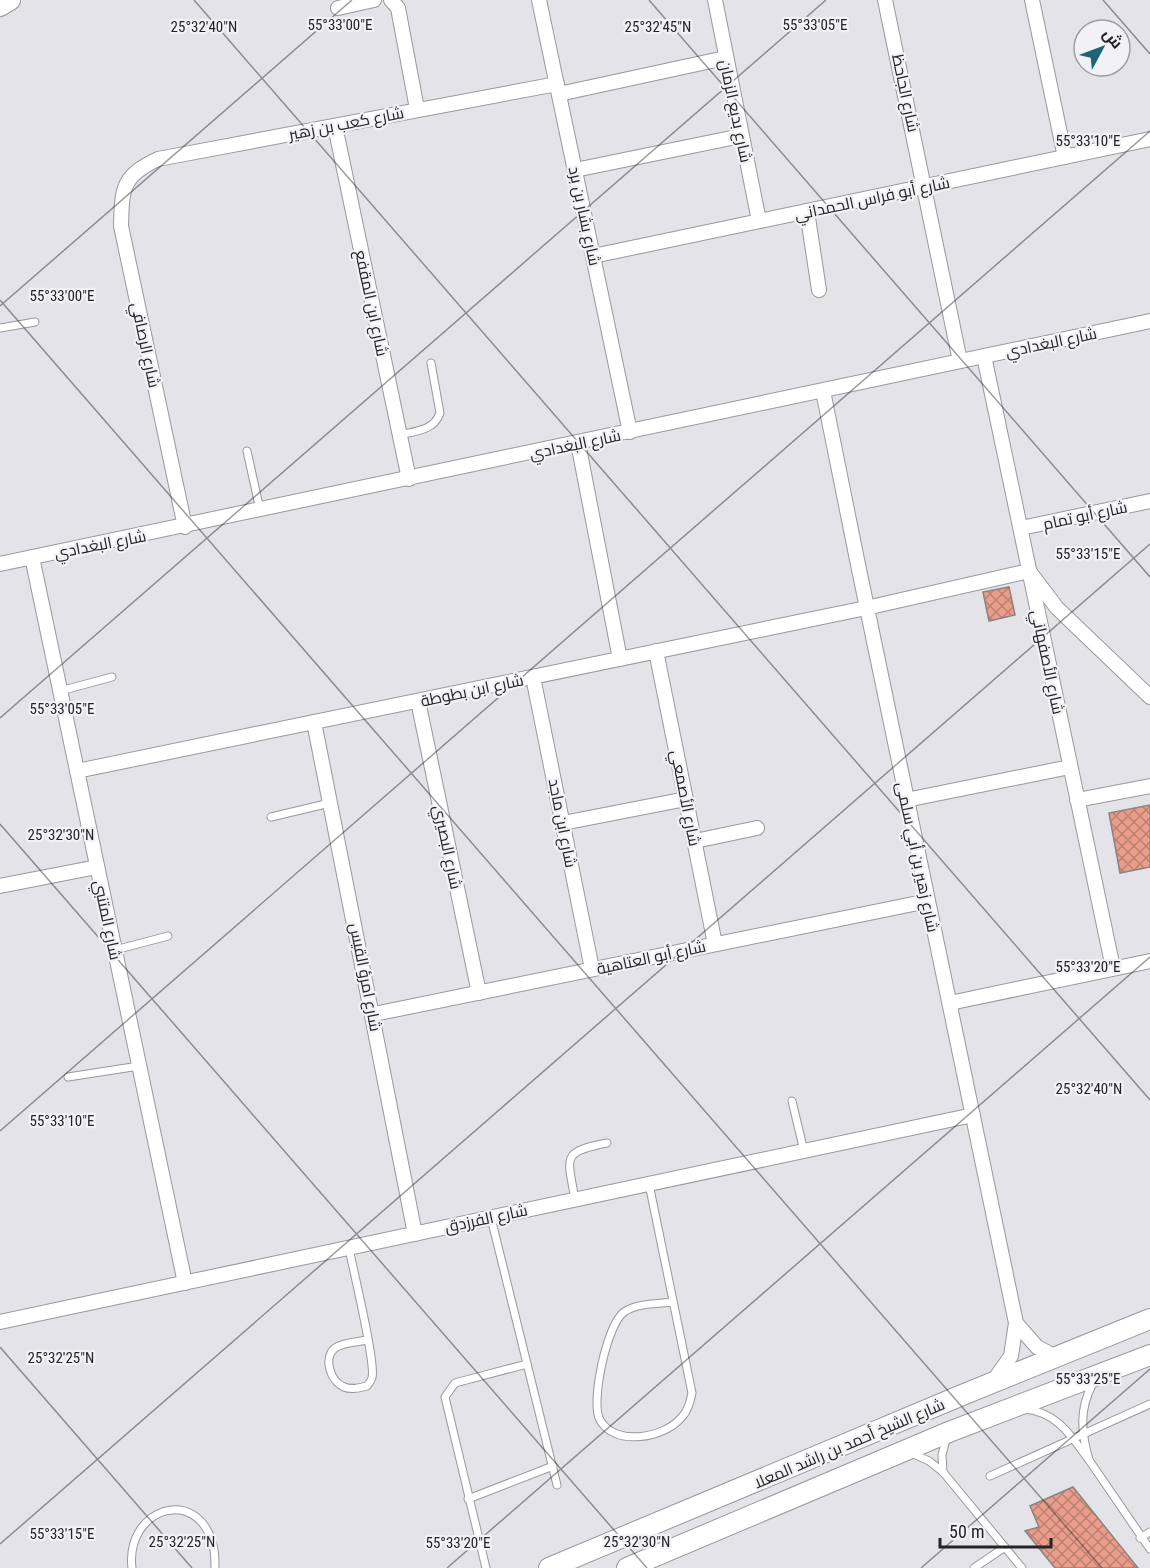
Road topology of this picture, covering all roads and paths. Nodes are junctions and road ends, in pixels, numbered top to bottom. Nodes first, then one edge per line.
1 (374, 0) edge
2 (391, 0) edge
3 (539, 0) edge
4 (715, 0) edge
5 (885, 0) edge
6 (1032, 0) edge
7 (338, 8) dead end
8 (724, 58) junction
9 (557, 89) junction
10 (417, 109) junction
11 (335, 126) junction
12 (741, 135) junction
13 (1150, 139) edge
14 (1065, 157) junction
15 (138, 168) joint
16 (575, 170) junction
17 (926, 186) junction
18 (807, 211) junction
19 (759, 221) junction
20 (593, 256) junction
21 (819, 290) dead end
22 (1150, 321) edge
23 (35, 322) dead end
24 (0, 328) edge
25 (984, 356) junction
26 (960, 361) junction
27 (430, 363) dead end
28 (823, 391) junction
29 (630, 432) junction
30 (399, 435) junction
31 (578, 443) junction
32 (247, 452) dead end
33 (409, 479) junction
34 (1150, 501) edge
35 (260, 511) junction
36 (185, 527) junction
37 (1021, 528) junction
38 (32, 557) junction
39 (0, 564) edge
40 (1029, 571) junction
41 (866, 608) junction
42 (656, 651) junction
43 (620, 659) junction
44 (112, 677) dead end
45 (533, 677) junction
46 (60, 692) junction
47 (1150, 697) edge
48 (418, 701) junction
49 (314, 722) junction
50 (1070, 767) junction
51 (77, 771) junction
52 (1150, 786) edge
53 (686, 799) junction
54 (906, 800) junction
55 (1077, 800) junction
56 (331, 803) junction
57 (271, 817) dead end
58 (563, 823) junction
59 (757, 828) dead end
60 (695, 841) junction
61 (97, 867) junction
62 (0, 886) edge
63 (928, 901) junction
64 (168, 936) dead end
65 (714, 944) junction
66 (114, 950) junction
67 (1150, 961) edge
68 (1113, 968) junction
69 (592, 969) junction
70 (479, 993) junction
71 (950, 1003) junction
72 (374, 1014) junction
73 (139, 1066) junction
74 (68, 1077) dead end
75 (792, 1101) dead end
76 (973, 1115) junction
77 (607, 1143) dead end
78 (804, 1151) junction
79 (649, 1184) junction
80 (575, 1200) junction
81 (490, 1218) junction
82 (415, 1233) junction
83 (349, 1248) junction
84 (185, 1283) junction
85 (673, 1302) junction
86 (1150, 1319) edge
87 (0, 1322) edge
88 (1016, 1323) junction
89 (367, 1340) junction
90 (1150, 1355) edge
91 (1056, 1357) junction
92 (527, 1364) junction
93 (1096, 1377) junction
94 (991, 1383) junction
95 (1150, 1404) edge
96 (1014, 1408) junction
97 (949, 1432) junction
98 (1081, 1433) junction
99 (1073, 1438) junction
100 (904, 1451) junction
101 (1089, 1460) junction
102 (553, 1466) junction
103 (943, 1472) junction
104 (990, 1476) dead end
105 (557, 1485) dead end
106 (468, 1498) junction
107 (1150, 1532) edge
108 (1140, 1538) junction
109 (1005, 1547) junction
110 (1150, 1549) edge
111 (654, 1562) edge
112 (132, 1568) edge
113 (215, 1568) edge
114 (486, 1568) edge
115 (549, 1568) edge
116 (627, 1568) edge
117 (974, 1568) edge
118 (1022, 1568) edge

1 - 7 street
2 - 10 street
3 - 9 street, شارع بشار بن برد
4 - 8 street, شارع بديع الزمان
5 - 17 street, شارع الجاحظ
6 - 14 street
8 - 9 street, شارع كعب بن زهير
8 - 12 street, شارع بديع الزمان
9 - 10 street, شارع كعب بن زهير
9 - 16 street, شارع بشار بن برد
10 - 11 street, شارع كعب بن زهير
11 - 15 street, شارع كعب بن زهير
11 - 30 street, شارع ابن المقفع
12 - 16 street
12 - 19 street, شارع بديع الزمان
13 - 14 street, شارع أبو فراس الحمداني
14 - 17 street, شارع أبو فراس الحمداني
15 - 36 street, شارع الرصافي
16 - 20 street, شارع بشار بن برد
17 - 18 street, شارع أبو فراس الحمداني
17 - 26 street, شارع الجاحظ
18 - 19 street, شارع أبو فراس الحمداني
18 - 21 street
19 - 20 street, شارع أبو فراس الحمداني
20 - 29 street, شارع بشار بن برد
22 - 25 street, شارع البغدادي
23 - 24 lane
25 - 26 street, شارع البغدادي
25 - 37 street, شارع الأصفهاني
26 - 28 street, شارع البغدادي
27 - 30 lane
28 - 29 street, شارع البغدادي
28 - 41 street, شارع زهير بن أبي سلمى
29 - 31 street, شارع البغدادي
30 - 33 street, شارع ابن المقفع
31 - 33 street, شارع البغدادي
31 - 43 street
32 - 35 lane
33 - 35 street, شارع البغدادي
34 - 37 street, شارع أبو تمام
35 - 36 street, شارع البغدادي
36 - 38 street, شارع البغدادي
37 - 40 street, شارع الأصفهاني
38 - 39 street, شارع البغدادي
38 - 46 street, شارع المتنبي
40 - 41 street, شارع ابن بطوطة
40 - 47 street
40 - 50 street, شارع الأصفهاني
41 - 42 street, شارع ابن بطوطة
41 - 54 street, شارع زهير بن أبي سلمى
42 - 43 street, شارع ابن بطوطة
42 - 53 street, شارع الأصمعي
43 - 45 street, شارع ابن بطوطة
44 - 46 lane
45 - 48 street, شارع ابن بطوطة
45 - 58 street, شارع ابن ماجد
46 - 51 street, شارع المتنبي
48 - 49 street, شارع ابن بطوطة
48 - 70 street, شارع البصيري
49 - 51 street, شارع ابن بطوطة
49 - 56 street, شارع امرؤ القيس
50 - 54 street
50 - 55 street, شارع الأصفهاني
51 - 61 street, شارع المتنبي
52 - 55 street
53 - 58 street
53 - 60 street, شارع الأصمعي
54 - 63 street, شارع زهير بن أبي سلمى
55 - 68 street, شارع الأصفهاني
56 - 57 lane
56 - 72 street, شارع امرؤ القيس
58 - 69 street, شارع ابن ماجد
59 - 60 street
60 - 65 street, شارع الأصمعي
61 - 62 street
61 - 66 street, شارع المتنبي
63 - 65 street, شارع أبو العتاهية
63 - 71 street, شارع زهير بن أبي سلمى
64 - 66 lane
65 - 69 street, شارع أبو العتاهية
66 - 73 street, شارع المتنبي
67 - 68 street
68 - 71 street
69 - 70 street, شارع أبو العتاهية
70 - 72 street, شارع أبو العتاهية
71 - 76 street, شارع زهير بن أبي سلمى
72 - 82 street, شارع امرؤ القيس
73 - 74 lane
73 - 84 street, شارع المتنبي
75 - 78 lane
76 - 78 street, شارع الفرزدق
76 - 88 street, شارع زهير بن أبي سلمى
77 - 80 lane
78 - 79 street, شارع الفرزدق
79 - 80 street, شارع الفرزدق
79 - 85 lane
80 - 81 street, شارع الفرزدق
81 - 82 street, شارع الفرزدق
81 - 92 lane
82 - 83 street, شارع الفرزدق
83 - 84 street, شارع الفرزدق
83 - 89 lane
84 - 87 street, شارع الفرزدق
85 - 85 lane
86 - 91 main road, شارع الشيخ أحمد بن راشد المعلا
88 - 91 street
88 - 94 street, شارع زهير بن أبي سلمى
89 - 89 lane
90 - 93 main road, شارع الشيخ أحمد بن راشد المعلا
91 - 94 main road, شارع الشيخ أحمد بن راشد المعلا
92 - 102 lane
92 - 106 lane
93 - 96 main road, شارع الشيخ أحمد بن راشد المعلا
93 - 98 lane
94 - 115 main road, شارع الشيخ أحمد بن راشد المعلا
95 - 98 lane
96 - 97 main road, شارع الشيخ أحمد بن راشد المعلا
96 - 99 lane
97 - 100 main road, شارع الشيخ أحمد بن راشد المعلا
97 - 103 lane
98 - 99 lane
98 - 101 lane
99 - 101 lane
99 - 104 lane
100 - 103 lane
100 - 111 main road, شارع الشيخ أحمد بن راشد المعلا
101 - 108 lane
102 - 105 lane
102 - 106 lane
103 - 109 lane
106 - 114 lane
107 - 108 lane
108 - 110 lane
109 - 117 lane
109 - 118 lane
111 - 116 main road, شارع الشيخ أحمد بن راشد المعلا
112 - 113 lane

